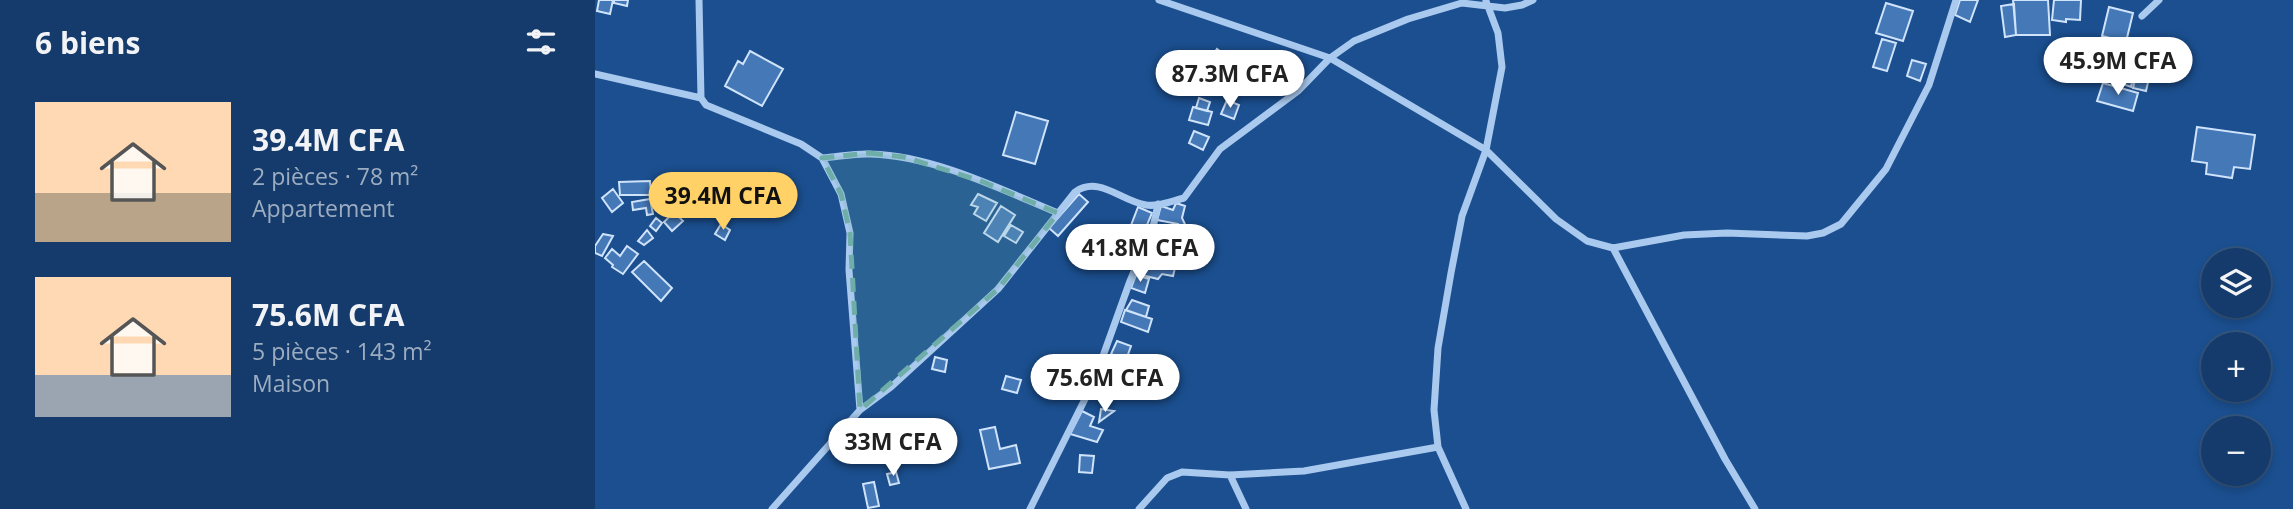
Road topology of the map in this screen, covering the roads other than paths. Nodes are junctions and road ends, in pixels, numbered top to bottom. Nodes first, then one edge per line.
1 (699, 0) edge
2 (1159, 0) edge
3 (1534, 0) edge
4 (1956, 0) edge
5 (2159, 0) edge
6 (1486, 2) edge
7 (2142, 16) dead end
8 (1330, 58) junction
9 (595, 74) edge
10 (701, 98) junction
11 (1486, 150) junction
12 (822, 158) junction
13 (1158, 204) junction
14 (1058, 213) junction
15 (1613, 248) junction
16 (860, 410) junction
17 (1438, 447) junction
18 (1230, 475) junction
19 (772, 509) edge
20 (1030, 509) edge
21 (1139, 509) edge
22 (1246, 509) edge
23 (1466, 509) edge
24 (1755, 509) edge

1 - 10 street
2 - 8 street
3 - 6 street
4 - 15 street
5 - 7 street
6 - 8 street
6 - 11 street
8 - 11 street
8 - 13 street
9 - 10 street
10 - 12 street
11 - 15 street
11 - 17 street
12 - 14 street
12 - 16 street
13 - 14 street
13 - 20 street
14 - 16 street
15 - 24 street
16 - 19 street
17 - 18 street
17 - 23 street
18 - 21 street
18 - 22 street

